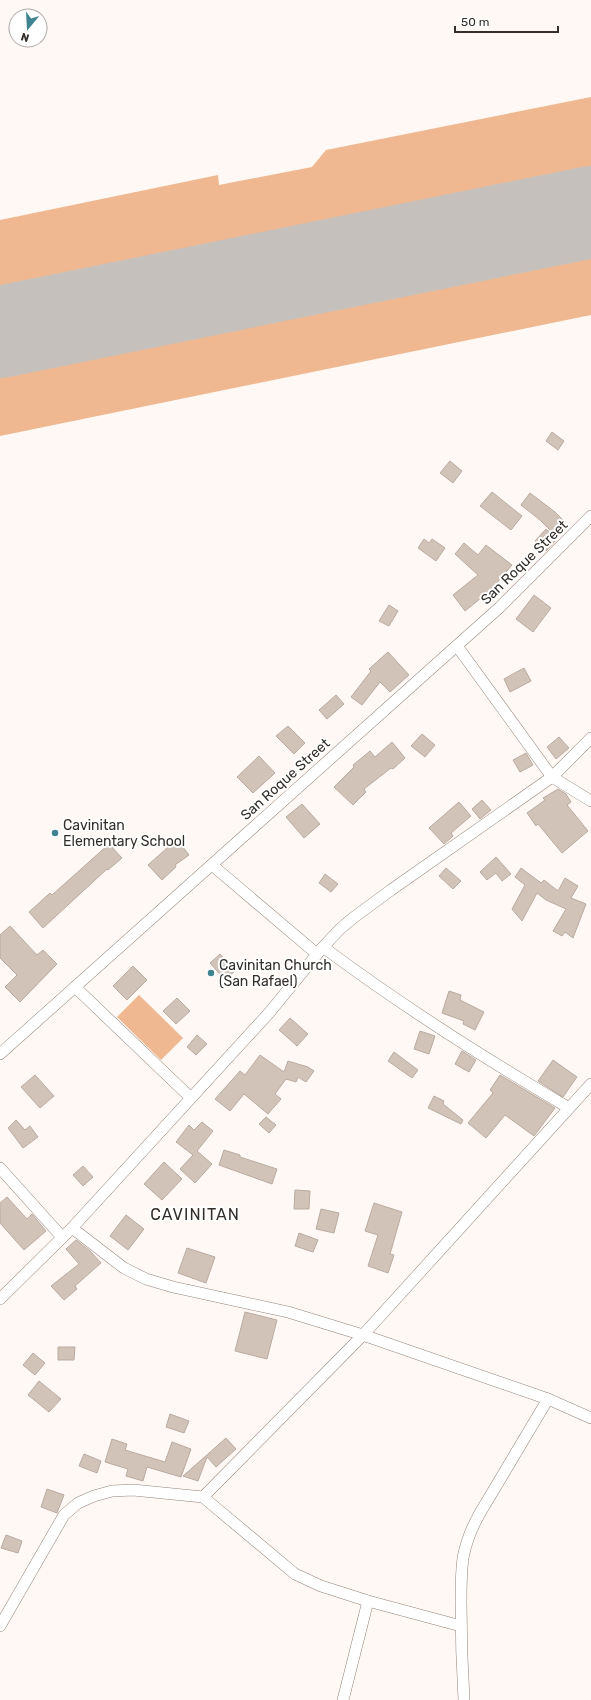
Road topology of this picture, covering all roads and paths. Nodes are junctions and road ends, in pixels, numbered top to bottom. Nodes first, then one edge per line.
1 (589, 522) edge
2 (457, 646) junction
3 (591, 738) edge
4 (552, 777) junction
5 (591, 801) edge
6 (212, 864) junction
7 (320, 951) junction
8 (75, 987) junction
9 (0, 1054) edge
10 (591, 1084) edge
11 (191, 1098) junction
12 (569, 1108) junction
13 (0, 1168) edge
14 (72, 1228) junction
15 (62, 1237) junction
16 (0, 1299) edge
17 (363, 1335) junction
18 (548, 1399) junction
19 (591, 1418) edge
20 (203, 1497) junction
21 (368, 1602) junction
22 (0, 1626) edge
23 (461, 1626) junction
24 (343, 1700) edge
25 (464, 1700) edge

1 - 2 street, San Roque Street
2 - 4 street
2 - 6 street, San Roque Street
3 - 4 street
4 - 5 street
4 - 7 street
6 - 7 street
6 - 8 street, San Roque Street
7 - 11 street
7 - 12 street
8 - 9 street, San Roque Street
8 - 11 street
10 - 12 street
11 - 14 street
12 - 17 street
13 - 15 street
14 - 15 street
14 - 17 street
15 - 16 street
17 - 18 street
17 - 20 street
18 - 19 street
18 - 23 street
20 - 21 street
20 - 22 street
21 - 23 street
21 - 24 street
23 - 25 street

